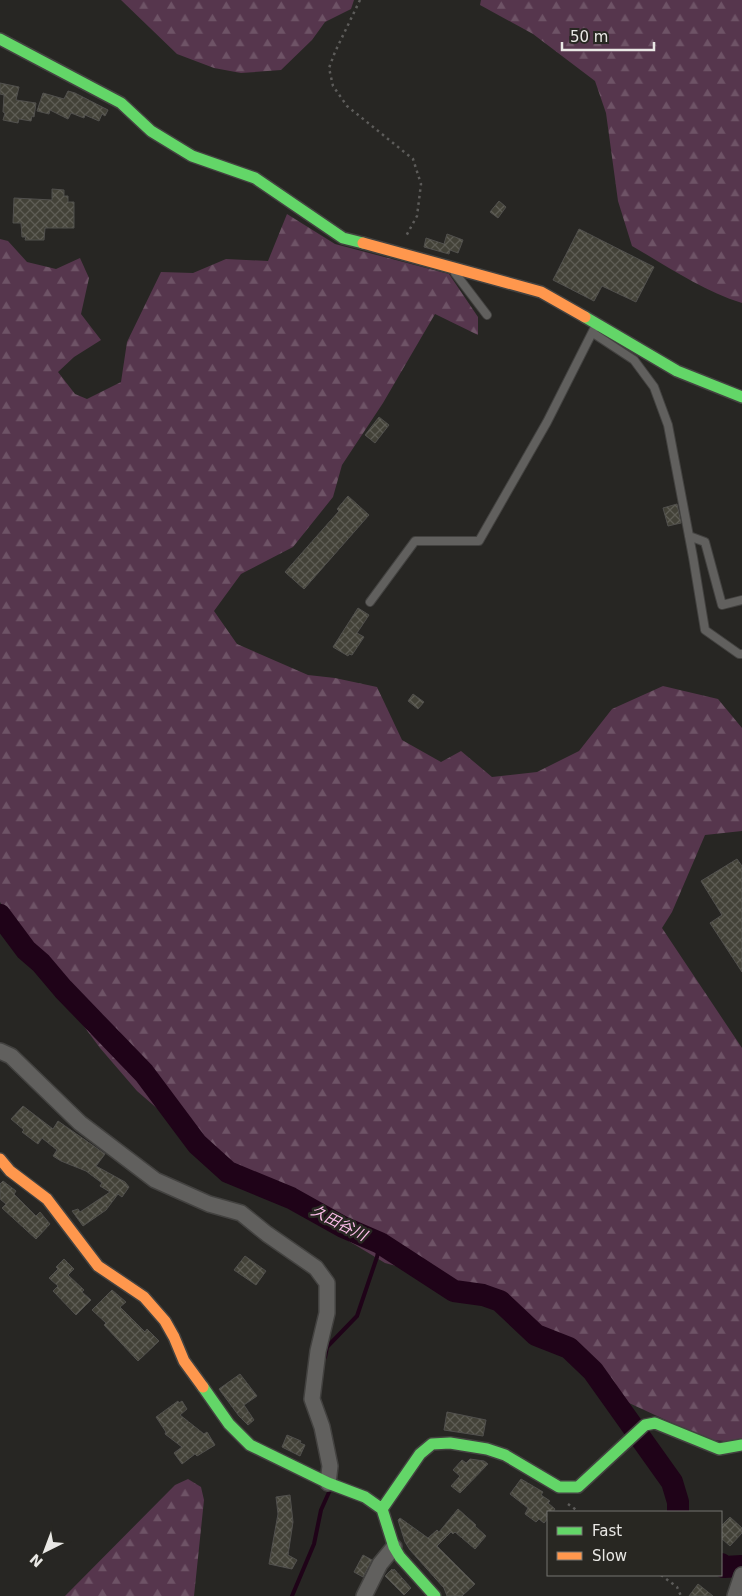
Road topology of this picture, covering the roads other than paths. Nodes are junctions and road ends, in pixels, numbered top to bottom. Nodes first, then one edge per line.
1 (0, 39) edge
2 (451, 267) junction
3 (487, 315) dead end
4 (594, 329) junction
5 (742, 397) edge
6 (689, 536) junction
7 (742, 600) edge
8 (370, 602) dead end
9 (742, 654) edge
10 (0, 1051) edge
11 (0, 1159) edge
12 (742, 1445) edge
13 (328, 1483) junction
14 (382, 1509) junction
15 (394, 1547) junction
16 (742, 1575) edge
17 (364, 1596) edge
18 (435, 1596) edge
19 (735, 1596) edge

1 - 2 street
2 - 3 lane
2 - 4 street
4 - 5 street
4 - 6 lane
4 - 8 lane
6 - 7 lane
6 - 9 lane
10 - 13 street
11 - 13 street
12 - 14 street
13 - 14 street
14 - 15 street
15 - 17 street
15 - 18 street
16 - 19 street

